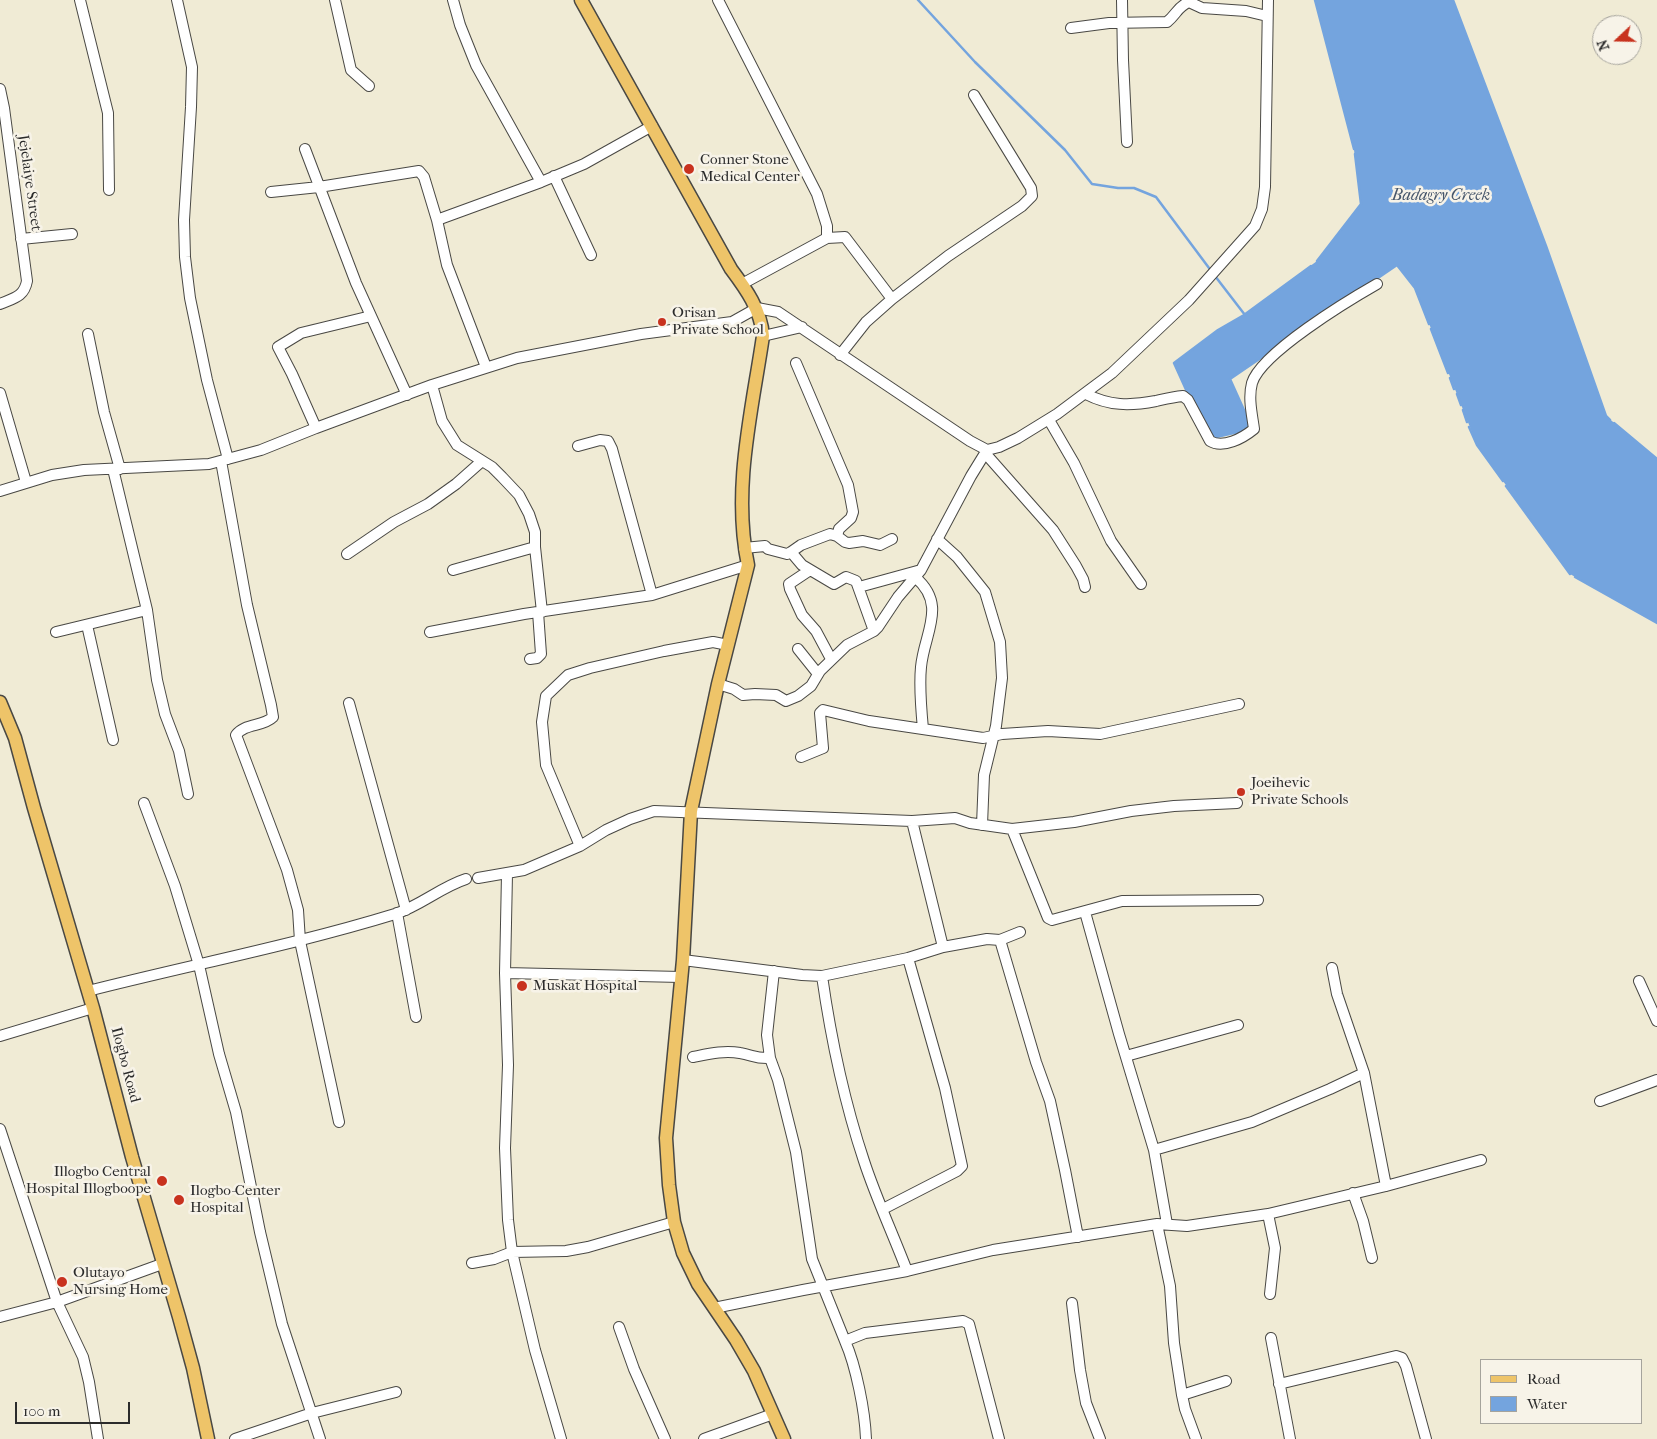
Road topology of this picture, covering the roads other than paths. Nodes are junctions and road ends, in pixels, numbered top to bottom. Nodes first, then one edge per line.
1 (80, 0) edge
2 (177, 0) edge
3 (334, 0) edge
4 (453, 0) edge
5 (581, 0) edge
6 (718, 0) edge
7 (1122, 0) edge
8 (1268, 0) edge
9 (1189, 1) edge
10 (1267, 16) junction
11 (1123, 23) junction
12 (1071, 28) dead end
13 (369, 86) dead end
14 (0, 89) edge
15 (974, 95) dead end
16 (652, 126) junction
17 (1127, 142) dead end
18 (305, 149) dead end
19 (554, 176) junction
20 (541, 182) junction
21 (319, 187) junction
22 (109, 190) dead end
23 (270, 192) dead end
24 (437, 220) junction
25 (72, 234) dead end
26 (827, 238) junction
27 (21, 239) junction
28 (591, 255) dead end
29 (742, 284) junction
30 (1377, 284) dead end
31 (892, 299) junction
32 (0, 304) edge
33 (757, 308) junction
34 (371, 316) junction
35 (802, 327) junction
36 (88, 334) dead end
37 (763, 336) junction
38 (840, 355) junction
39 (796, 363) dead end
40 (486, 368) junction
41 (432, 385) junction
42 (0, 393) edge
43 (1086, 394) junction
44 (407, 395) junction
45 (1049, 420) junction
46 (316, 428) junction
47 (578, 446) dead end
48 (986, 451) junction
49 (224, 460) junction
50 (482, 461) junction
51 (116, 469) junction
52 (26, 482) junction
53 (0, 491) edge
54 (837, 536) junction
55 (892, 539) dead end
56 (937, 539) junction
57 (535, 547) junction
58 (744, 548) junction
59 (791, 552) junction
60 (347, 554) dead end
61 (748, 565) junction
62 (453, 570) dead end
63 (810, 570) junction
64 (918, 574) junction
65 (1141, 584) dead end
66 (859, 587) junction
67 (1085, 587) dead end
68 (652, 596) junction
69 (147, 610) junction
70 (540, 612) junction
71 (87, 624) junction
72 (874, 631) junction
73 (56, 632) dead end
74 (430, 632) dead end
75 (728, 645) junction
76 (798, 648) dead end
77 (530, 659) dead end
78 (831, 659) junction
79 (818, 674) junction
80 (718, 684) junction
81 (0, 702) edge
82 (349, 704) dead end
83 (1239, 704) dead end
84 (923, 728) junction
85 (992, 737) junction
86 (113, 740) dead end
87 (801, 757) dead end
88 (188, 794) dead end
89 (144, 803) dead end
90 (1237, 803) dead end
91 (691, 811) junction
92 (912, 821) junction
93 (982, 825) junction
94 (1012, 829) junction
95 (580, 846) junction
96 (507, 874) junction
97 (478, 878) dead end
98 (466, 879) dead end
99 (1258, 900) dead end
100 (402, 912) junction
101 (1085, 912) junction
102 (1020, 932) dead end
103 (1000, 940) junction
104 (300, 941) junction
105 (943, 948) junction
106 (908, 958) junction
107 (683, 960) junction
108 (199, 966) junction
109 (1332, 968) dead end
110 (774, 971) junction
111 (505, 973) junction
112 (822, 976) junction
113 (681, 977) junction
114 (1639, 981) dead end
115 (88, 991) junction
116 (93, 1008) junction
117 (416, 1017) dead end
118 (1657, 1021) edge
119 (1238, 1025) dead end
120 (0, 1036) edge
121 (1126, 1056) junction
122 (693, 1057) dead end
123 (770, 1058) junction
124 (1364, 1073) junction
125 (1657, 1080) edge
126 (1600, 1101) dead end
127 (339, 1122) dead end
128 (0, 1129) edge
129 (1154, 1150) junction
130 (1481, 1160) dead end
131 (1386, 1186) junction
132 (1354, 1193) junction
133 (883, 1209) junction
134 (1268, 1214) junction
135 (674, 1222) junction
136 (1162, 1224) junction
137 (1078, 1237) junction
138 (512, 1252) junction
139 (1372, 1258) dead end
140 (472, 1263) dead end
141 (162, 1264) junction
142 (907, 1271) junction
143 (824, 1287) junction
144 (1270, 1294) dead end
145 (57, 1302) junction
146 (1072, 1303) dead end
147 (714, 1308) junction
148 (0, 1317) edge
149 (619, 1328) dead end
150 (1272, 1338) dead end
151 (845, 1340) junction
152 (1226, 1381) dead end
153 (1279, 1384) junction
154 (396, 1392) dead end
155 (1182, 1395) junction
156 (312, 1413) junction
157 (774, 1414) junction
158 (98, 1439) edge
159 (208, 1439) edge
160 (235, 1439) edge
161 (320, 1439) edge
162 (561, 1439) edge
163 (666, 1439) edge
164 (704, 1439) edge
165 (784, 1439) edge
166 (866, 1439) edge
167 (999, 1439) edge
168 (1100, 1439) edge
169 (1196, 1439) edge
170 (1290, 1439) edge
171 (1426, 1439) edge

1 - 22 street
2 - 49 street
3 - 13 street
4 - 20 street
5 - 16 main road
6 - 26 street
7 - 11 street
8 - 10 street
9 - 10 street
9 - 11 street
10 - 43 street
11 - 12 street
11 - 17 street
14 - 27 street, Jejelaiye Street
15 - 31 street
16 - 19 street
16 - 29 main road
18 - 21 street
19 - 20 street
19 - 28 street
20 - 24 street
21 - 23 street
21 - 24 street
21 - 34 street
24 - 40 street
25 - 27 street
26 - 29 street
26 - 31 street
27 - 32 street, Jejelaiye Street
29 - 33 main road
30 - 43 street
31 - 38 street
33 - 35 street
33 - 37 main road
33 - 40 street
34 - 44 street
34 - 46 street
35 - 37 street
35 - 38 street
36 - 51 street
37 - 58 main road
38 - 48 street
39 - 54 street
40 - 41 street
41 - 44 street
41 - 50 street
42 - 52 street
43 - 45 street
44 - 46 street
45 - 48 street
45 - 65 street
46 - 49 street
47 - 68 street
48 - 56 street
48 - 67 street
49 - 51 street
49 - 104 street
50 - 57 street
50 - 60 street
51 - 52 street
51 - 69 street
52 - 53 street
54 - 55 street
54 - 59 street
56 - 64 street
56 - 85 street
57 - 62 street
57 - 70 street
58 - 59 street
58 - 61 main road
59 - 63 street
61 - 68 street
61 - 75 main road
63 - 66 street
63 - 78 street
64 - 66 street
64 - 72 street
64 - 84 street
66 - 72 street
68 - 70 street
69 - 71 street
69 - 88 street
70 - 74 street
70 - 77 street
71 - 73 street
71 - 86 street
72 - 78 street
75 - 80 main road
75 - 95 street
76 - 79 street
78 - 79 street
79 - 80 street
80 - 91 main road
81 - 115 main road, Ilogbo Road
82 - 100 street
83 - 85 street
84 - 85 street
84 - 87 street
85 - 93 street
89 - 108 street
90 - 94 street
91 - 92 street
91 - 95 street
91 - 107 main road
92 - 93 street
92 - 105 street
93 - 94 street
94 - 101 street
95 - 96 street
96 - 97 street
96 - 111 street
98 - 100 street
99 - 101 street
100 - 104 street
100 - 117 street
101 - 121 street
102 - 103 street
103 - 105 street
103 - 137 street
104 - 108 street
104 - 127 street
105 - 106 street
106 - 112 street
106 - 133 street
107 - 110 street
107 - 113 main road
108 - 115 street
108 - 156 street
109 - 124 street
110 - 112 street
110 - 123 street
111 - 113 street
111 - 138 street
112 - 133 street
113 - 135 main road
114 - 118 street
115 - 116 main road, Ilogbo Road
116 - 120 street
116 - 141 main road, Ilogbo Road
119 - 121 street
121 - 129 street
122 - 123 street
123 - 143 street
124 - 129 street
124 - 131 street
125 - 126 street
128 - 145 street
129 - 136 street
130 - 131 street
131 - 132 street
132 - 134 street
132 - 139 street
133 - 142 street
134 - 136 street
134 - 144 street
135 - 138 street
135 - 147 main road
136 - 137 street
136 - 155 street
137 - 142 street
138 - 140 street
138 - 162 street
141 - 145 street
141 - 159 main road, Ilogbo Road
142 - 143 street
143 - 147 street
143 - 151 street
145 - 148 street
145 - 158 street
146 - 168 street
147 - 157 main road
149 - 163 street
150 - 153 street
151 - 166 street
151 - 167 street
152 - 155 street
153 - 170 street
153 - 171 street
154 - 156 street
155 - 169 street
156 - 160 street
156 - 161 street
157 - 164 street
157 - 165 main road

